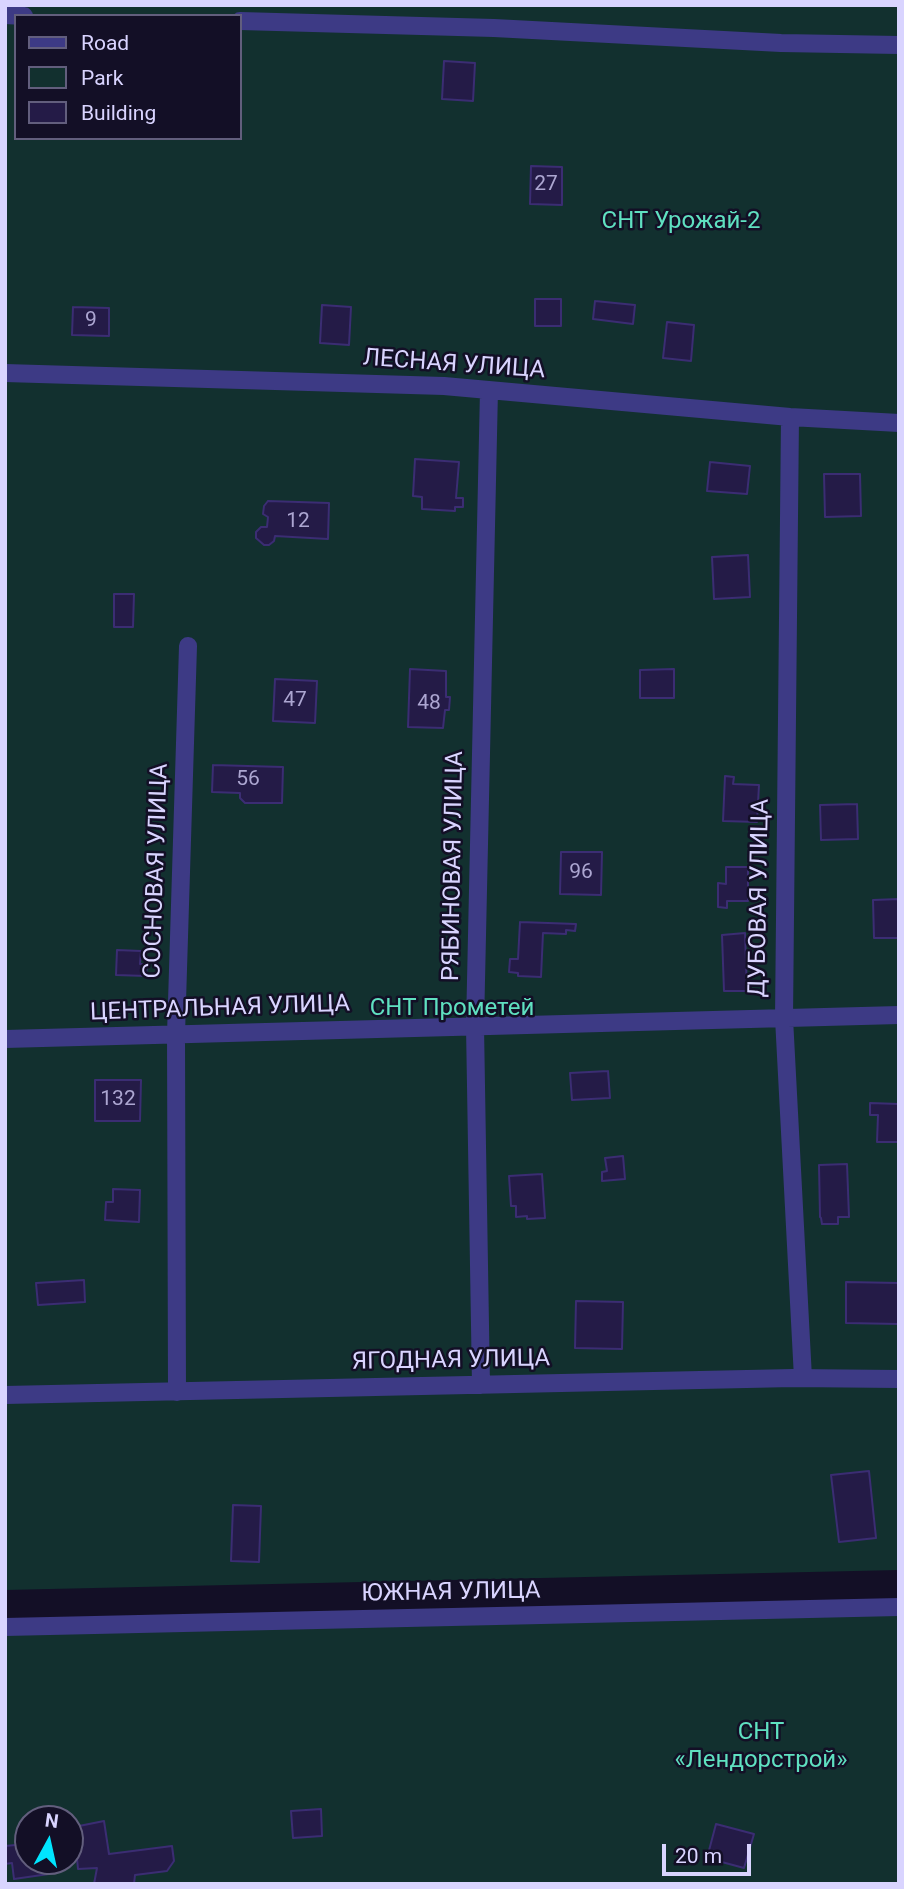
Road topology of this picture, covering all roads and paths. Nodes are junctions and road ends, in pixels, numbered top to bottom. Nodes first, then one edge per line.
1 (242, 21) edge
2 (899, 45) edge
3 (5, 373) edge
4 (489, 390) junction
5 (790, 417) junction
6 (899, 423) edge
7 (188, 646) dead end
8 (899, 1015) edge
9 (783, 1018) junction
10 (475, 1027) junction
11 (176, 1034) junction
12 (5, 1039) edge
13 (803, 1378) junction
14 (899, 1379) edge
15 (481, 1385) junction
16 (177, 1392) junction
17 (5, 1395) edge
18 (899, 1607) edge
19 (5, 1627) edge

1 - 2 street
3 - 4 street, ЛЕСНАЯ УЛИЦА
4 - 5 street, ЛЕСНАЯ УЛИЦА
4 - 10 street, РЯБИНОВАЯ УЛИЦА
5 - 6 street, ЛЕСНАЯ УЛИЦА
5 - 9 street, ДУБОВАЯ УЛИЦА
7 - 11 street, СОСНОВАЯ УЛИЦА
8 - 9 street, ЦЕНТРАЛЬНАЯ УЛИЦА
9 - 10 street, ЦЕНТРАЛЬНАЯ УЛИЦА
9 - 13 street, ДУБОВАЯ УЛИЦА
10 - 11 street, ЦЕНТРАЛЬНАЯ УЛИЦА
10 - 15 street, РЯБИНОВАЯ УЛИЦА
11 - 12 street, ЦЕНТРАЛЬНАЯ УЛИЦА
11 - 16 street, СОСНОВАЯ УЛИЦА
13 - 14 street, ЯГОДНАЯ УЛИЦА
13 - 15 street, ЯГОДНАЯ УЛИЦА
15 - 16 street, ЯГОДНАЯ УЛИЦА
16 - 17 street, ЯГОДНАЯ УЛИЦА
18 - 19 street, ЮЖНАЯ УЛИЦА

